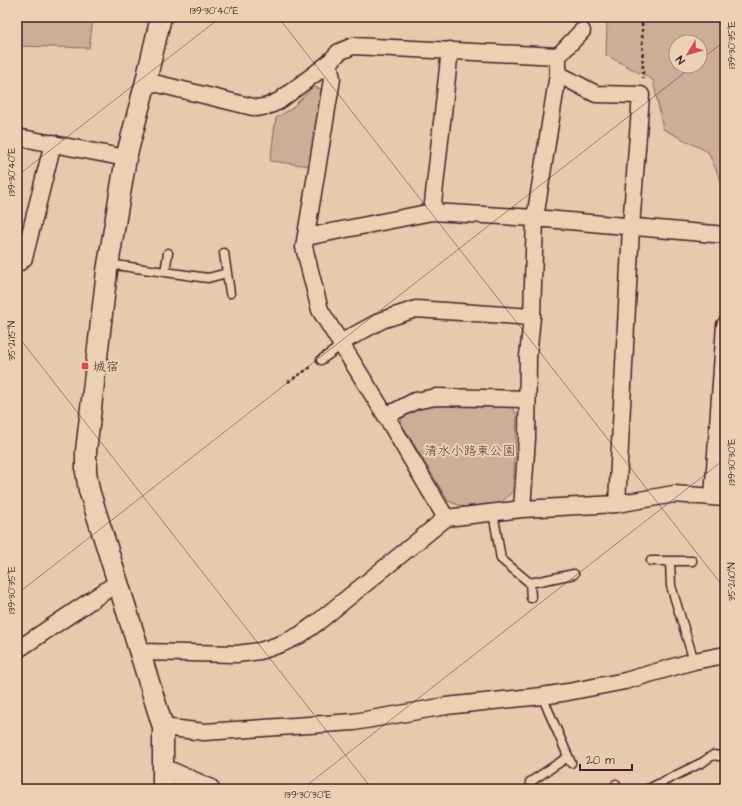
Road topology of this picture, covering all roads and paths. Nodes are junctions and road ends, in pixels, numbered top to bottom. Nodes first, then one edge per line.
1 (161, 17) edge
2 (642, 17) edge
3 (582, 30) dead end
4 (450, 50) junction
5 (558, 56) junction
6 (329, 63) junction
7 (558, 74) junction
8 (146, 81) junction
9 (641, 95) junction
10 (17, 137) edge
11 (53, 143) junction
12 (126, 158) junction
13 (432, 212) junction
14 (535, 218) junction
15 (631, 227) junction
16 (725, 235) edge
17 (306, 237) junction
18 (168, 253) dead end
19 (224, 253) dead end
20 (17, 261) edge
21 (108, 264) junction
22 (165, 272) junction
23 (227, 273) junction
24 (230, 293) dead end
25 (532, 317) junction
26 (725, 325) edge
27 (341, 344) junction
28 (321, 360) joint
29 (288, 382) dead end
30 (527, 399) junction
31 (386, 416) junction
32 (719, 497) edge
33 (617, 504) junction
34 (522, 508) junction
35 (494, 512) junction
36 (446, 518) junction
37 (651, 561) dead end
38 (670, 561) junction
39 (692, 561) dead end
40 (574, 574) dead end
41 (117, 583) junction
42 (530, 583) junction
43 (531, 598) dead end
44 (17, 650) edge
45 (140, 652) junction
46 (725, 655) edge
47 (694, 661) junction
48 (542, 696) junction
49 (163, 727) junction
50 (725, 757) edge
51 (163, 769) junction
52 (163, 789) edge
53 (209, 789) edge
54 (534, 789) edge
55 (648, 789) edge

1 - 8 street
2 - 9 path
3 - 5 street
4 - 5 street
4 - 6 street
4 - 13 street
5 - 7 street
6 - 8 street
6 - 17 street
7 - 9 street
7 - 14 street
8 - 12 street
9 - 15 street
10 - 11 street
11 - 12 street
11 - 20 street
12 - 21 street
13 - 14 street
13 - 17 street
14 - 15 street
14 - 25 street
15 - 16 street
15 - 33 street
17 - 27 street
18 - 22 lane
19 - 23 lane
21 - 22 lane
21 - 41 street
22 - 23 lane
23 - 24 lane
25 - 27 street
25 - 30 street
26 - 32 street
27 - 28 lane
27 - 31 street
28 - 29 path
30 - 31 street
30 - 34 street
31 - 36 street
32 - 33 street
33 - 34 street
34 - 35 street
35 - 36 street
35 - 42 lane
36 - 45 street
37 - 38 lane
38 - 39 lane
38 - 47 lane
40 - 42 lane
41 - 44 street
41 - 45 street
42 - 43 lane
45 - 49 street
46 - 47 street
47 - 48 street
48 - 49 street
48 - 54 lane
49 - 51 street
50 - 55 lane
51 - 52 street
51 - 53 street

